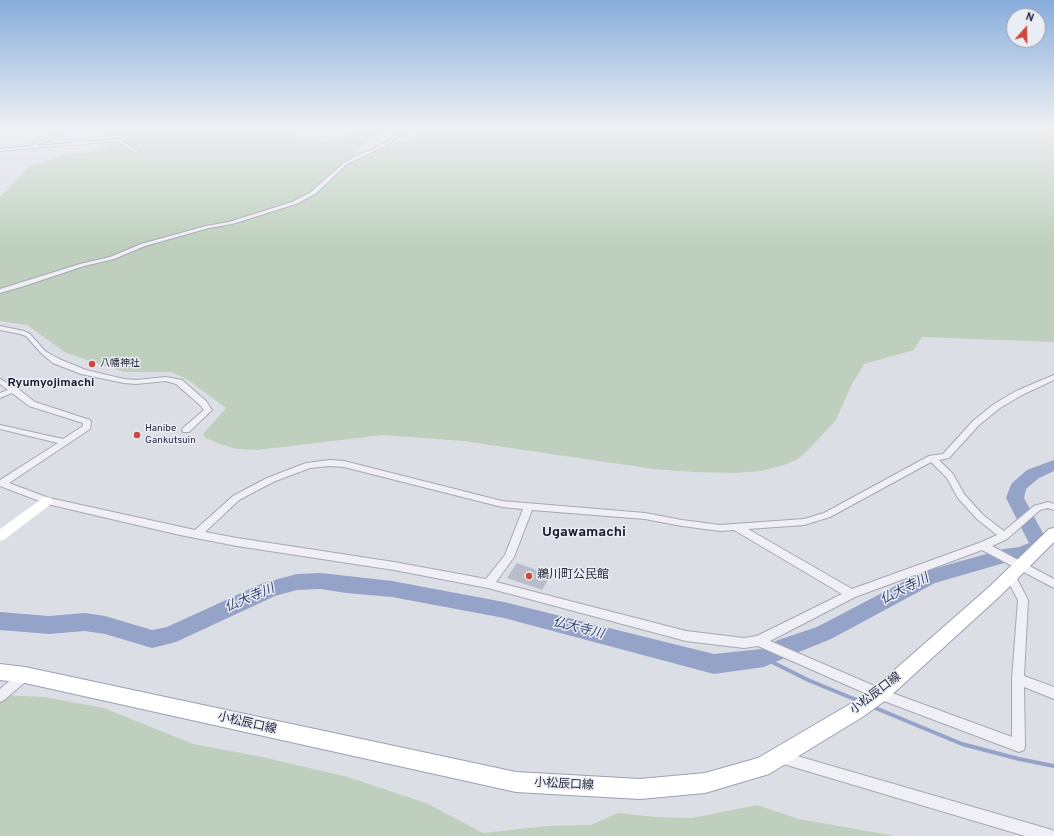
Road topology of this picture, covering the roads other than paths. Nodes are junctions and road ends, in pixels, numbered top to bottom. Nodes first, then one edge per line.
1 (342, 167) edge
2 (0, 290) edge
3 (0, 328) edge
4 (1054, 377) edge
5 (0, 381) edge
6 (14, 390) junction
7 (0, 396) edge
8 (0, 427) edge
9 (186, 430) dead end
10 (65, 442) junction
11 (932, 458) junction
12 (1, 484) edge
13 (47, 501) junction
14 (528, 507) junction
15 (1054, 507) edge
16 (736, 527) junction
17 (1054, 533) edge
18 (196, 534) junction
19 (0, 536) edge
20 (1004, 536) junction
21 (983, 546) junction
22 (1016, 571) junction
23 (488, 584) junction
24 (1054, 584) edge
25 (851, 594) junction
26 (759, 641) junction
27 (0, 672) edge
28 (25, 675) junction
29 (1018, 679) junction
30 (880, 694) junction
31 (1054, 694) edge
32 (0, 696) edge
33 (780, 757) junction
34 (1049, 836) edge

1 - 2 street
3 - 9 street
4 - 11 street
5 - 6 street
6 - 7 street
6 - 10 street
8 - 10 street
10 - 12 street
11 - 16 street
11 - 20 street
12 - 13 street
13 - 18 street
13 - 19 street
14 - 16 street
14 - 18 street
14 - 23 street
15 - 20 street
16 - 25 street
17 - 22 main road, 小松辰口線
18 - 23 street
20 - 21 street
21 - 22 street
21 - 25 street
22 - 24 street
22 - 29 street
22 - 30 main road, 小松辰口線
23 - 26 street
25 - 26 street
26 - 30 street
27 - 28 main road, 小松辰口線
28 - 32 street
28 - 33 main road, 小松辰口線
29 - 30 street
29 - 31 street
30 - 33 main road, 小松辰口線
33 - 34 street

